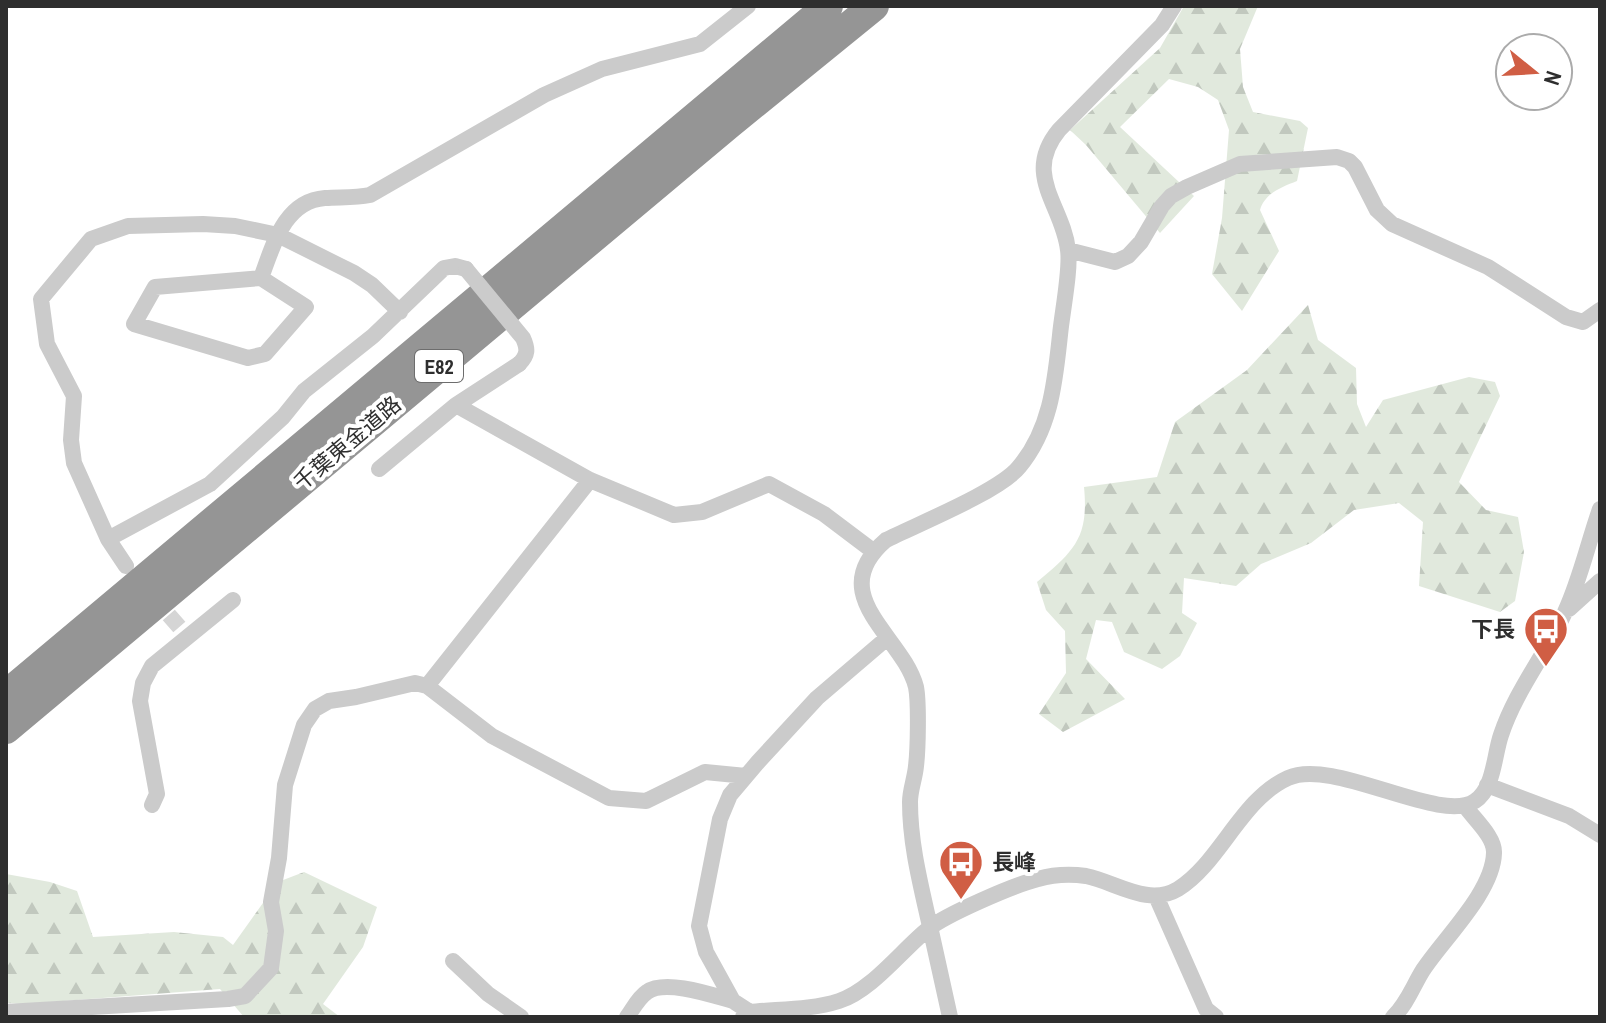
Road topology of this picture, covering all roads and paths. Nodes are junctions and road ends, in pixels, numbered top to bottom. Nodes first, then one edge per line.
1 (748, 6) edge
2 (828, 6) edge
3 (874, 6) edge
4 (1174, 6) edge
5 (278, 235) junction
6 (1068, 250) junction
7 (261, 278) junction
8 (1600, 310) edge
9 (400, 312) junction
10 (456, 405) junction
11 (379, 469) dead end
12 (590, 480) junction
13 (1600, 509) edge
14 (108, 539) junction
15 (873, 551) junction
16 (126, 566) dead end
17 (1600, 581) edge
18 (233, 600) dead end
19 (1565, 612) junction
20 (886, 639) junction
21 (427, 686) junction
22 (6, 695) edge
23 (6, 729) edge
24 (746, 776) junction
25 (1487, 785) junction
26 (152, 805) dead end
27 (1465, 806) junction
28 (1600, 835) edge
29 (1156, 896) junction
30 (930, 927) junction
31 (453, 961) dead end
32 (733, 1001) junction
33 (6, 1012) edge
34 (746, 1015) edge
35 (521, 1017) edge
36 (627, 1017) edge
37 (950, 1017) edge
38 (1216, 1017) edge
39 (1393, 1017) edge

1 - 5 street
2 - 22 highway, 千葉東金道路 / E82
3 - 23 highway, 千葉東金道路 / E82
4 - 6 street
5 - 7 street
5 - 9 street
5 - 14 street
6 - 8 street
6 - 15 street
7 - 7 street
9 - 10 street, bridge
9 - 14 street
10 - 11 street
10 - 12 street
12 - 15 street
12 - 21 street
13 - 19 street
14 - 16 street
15 - 20 street
17 - 19 street
18 - 26 street
19 - 25 street
20 - 24 street
20 - 30 street
21 - 24 street
21 - 33 street
24 - 32 street
25 - 27 street
25 - 28 street
27 - 29 street
27 - 39 street
29 - 30 street
29 - 38 street
30 - 34 street
30 - 37 street
31 - 35 street
32 - 34 street
32 - 36 street

